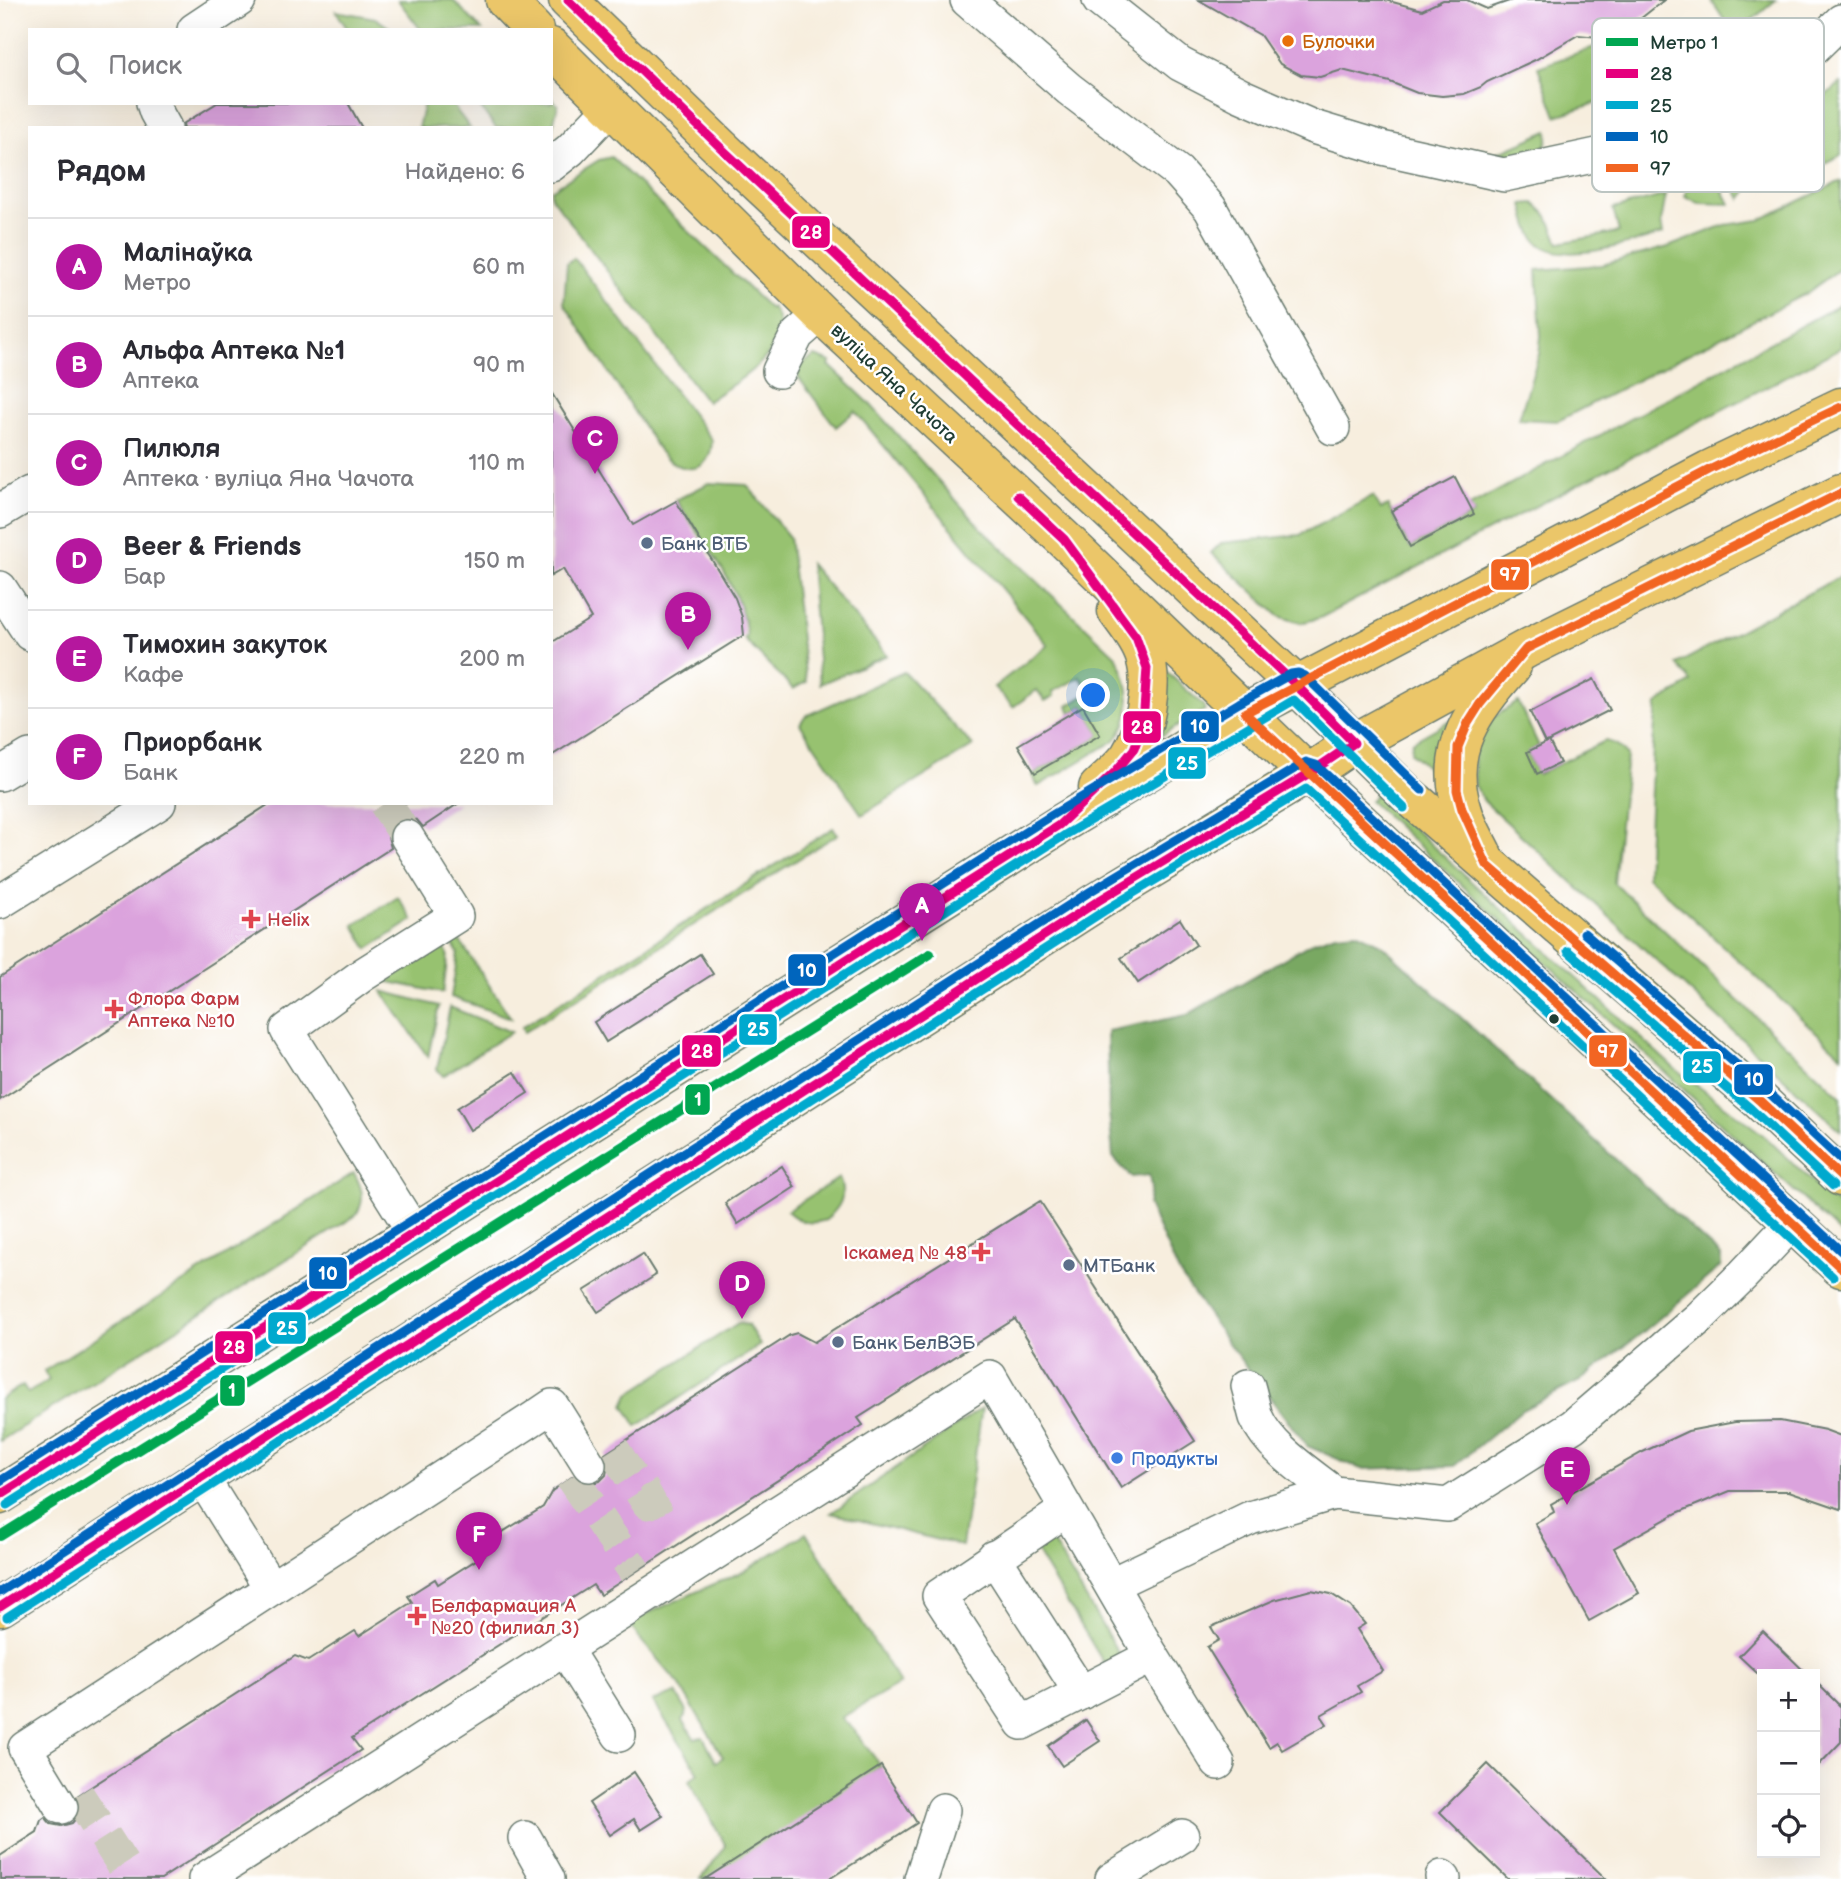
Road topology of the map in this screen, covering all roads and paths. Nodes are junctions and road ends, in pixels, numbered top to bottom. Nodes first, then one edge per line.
1 (239, 0) edge
2 (505, 0) edge
3 (568, 0) edge
4 (967, 0) edge
5 (1100, 0) edge
6 (1841, 21) edge
7 (197, 28) edge
8 (532, 28) edge
9 (1824, 38) edge
10 (553, 49) edge
11 (154, 105) edge
12 (610, 107) junction
13 (164, 126) edge
14 (1592, 156) edge
15 (553, 163) edge
16 (821, 314) junction
17 (779, 372) dead end
18 (1841, 407) edge
19 (1333, 428) dead end
20 (1841, 493) edge
21 (28, 494) edge
22 (0, 511) edge
23 (1064, 538) junction
24 (0, 588) edge
25 (28, 631) edge
26 (1526, 649) junction
27 (1296, 685) junction
28 (1245, 713) junction
29 (1354, 743) junction
30 (28, 757) edge
31 (0, 774) edge
32 (1308, 774) junction
33 (156, 805) edge
34 (1059, 825) junction
35 (407, 837) tunnel mouth
36 (1487, 865) junction
37 (0, 902) edge
38 (1841, 1177) edge
39 (1792, 1223) junction
40 (415, 1234) junction
41 (1841, 1268) edge
42 (1248, 1386) dead end
43 (580, 1471) tunnel mouth
44 (201, 1476) junction
45 (1334, 1493) junction
46 (0, 1495) edge
47 (1066, 1510) junction
48 (994, 1557) junction
49 (1112, 1584) junction
50 (271, 1588) junction
51 (0, 1607) edge
52 (565, 1649) junction
53 (1152, 1656) junction
54 (1081, 1693) junction
55 (619, 1734) dead end
56 (1218, 1763) dead end
57 (69, 1801) tunnel mouth
58 (943, 1810) dead end
59 (1182, 1836) dead end
60 (525, 1838) dead end
61 (205, 1879) edge
62 (548, 1879) edge
63 (921, 1879) edge
64 (1112, 1879) edge

1 - 7 lane
2 - 8 main road
3 - 27 main road
4 - 19 lane
5 - 14 lane
6 - 9 lane
10 - 12 main road, вуліца Яна Чачота
11 - 13 lane
12 - 15 lane
12 - 16 main road, вуліца Яна Чачота
16 - 17 lane
16 - 23 main road, вуліца Яна Чачота
18 - 27 main road
20 - 26 main road
21 - 22 lane
23 - 28 main road, вуліца Яна Чачота
23 - 34 main road
24 - 25 lane
26 - 29 main road
26 - 36 main road
27 - 28 main road
27 - 29 main road
28 - 32 main road, вуліца Яна Чачота
28 - 34 main road
29 - 32 main road
29 - 36 main road
30 - 31 lane
32 - 39 main road, вуліца Яна Чачота
32 - 44 main road
33 - 37 lane
34 - 40 main road
35 - 40 lane
36 - 38 main road
39 - 41 main road, вуліца Яна Чачота
39 - 45 lane
40 - 46 main road
42 - 45 lane
43 - 50 lane
44 - 50 lane
44 - 51 main road
45 - 49 lane
47 - 48 lane
47 - 49 lane
47 - 52 lane
48 - 54 lane
48 - 54 lane
49 - 53 lane
50 - 57 lane
52 - 55 lane
52 - 61 lane
53 - 54 lane
53 - 56 lane
58 - 63 lane
59 - 64 lane
60 - 62 lane

